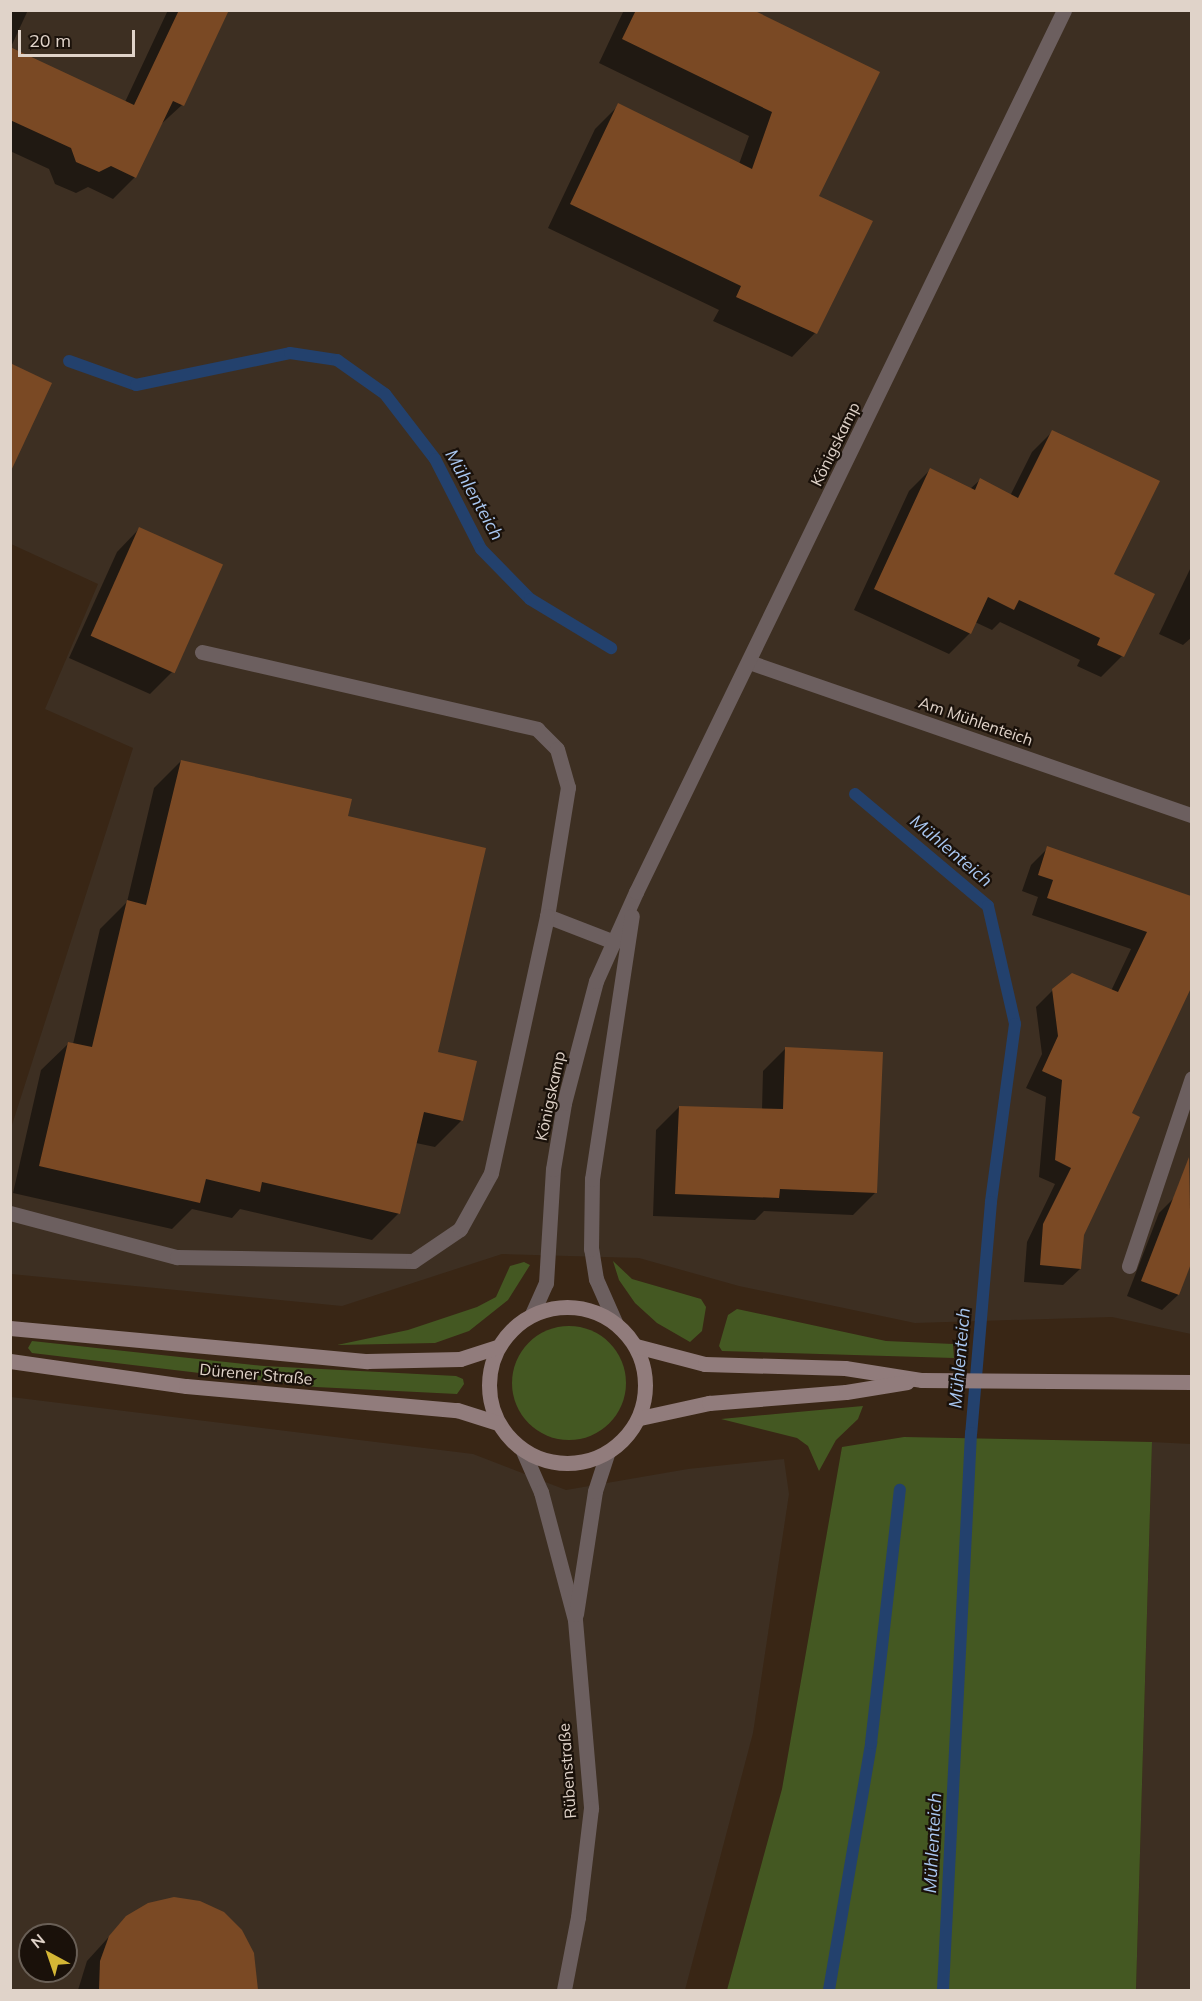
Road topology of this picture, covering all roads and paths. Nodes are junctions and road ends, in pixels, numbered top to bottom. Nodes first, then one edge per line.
1 (1064, 10) edge
2 (202, 652) dead end
3 (749, 662) junction
4 (1191, 815) edge
5 (636, 892) junction
6 (547, 916) junction
7 (614, 942) junction
8 (1191, 1078) edge
9 (10, 1213) edge
10 (1129, 1266) dead end
11 (532, 1314) junction
12 (615, 1322) junction
13 (10, 1328) edge
14 (636, 1346) junction
15 (498, 1347) junction
16 (10, 1361) edge
17 (922, 1380) junction
18 (1191, 1382) edge
19 (640, 1418) junction
20 (498, 1423) junction
21 (523, 1451) junction
22 (607, 1453) junction
23 (575, 1620) junction
24 (564, 1990) edge

1 - 3 street, Königskamp
2 - 6 street
3 - 4 street, Am Mühlenteich
3 - 5 street, Königskamp
5 - 7 street, Königskamp
5 - 12 street, Königskamp
6 - 7 street
6 - 9 street
7 - 11 street, Königskamp
8 - 10 street
11 - 12 main road
11 - 15 main road
12 - 14 main road
13 - 15 main road, Dürener Straße
14 - 17 main road
14 - 19 main road
15 - 20 main road
16 - 20 main road, Dürener Straße
17 - 18 main road
17 - 19 main road
19 - 22 main road
20 - 21 main road
21 - 22 main road
21 - 23 street, Rübenstraße
22 - 23 street, Rübenstraße
23 - 24 street, Rübenstraße

